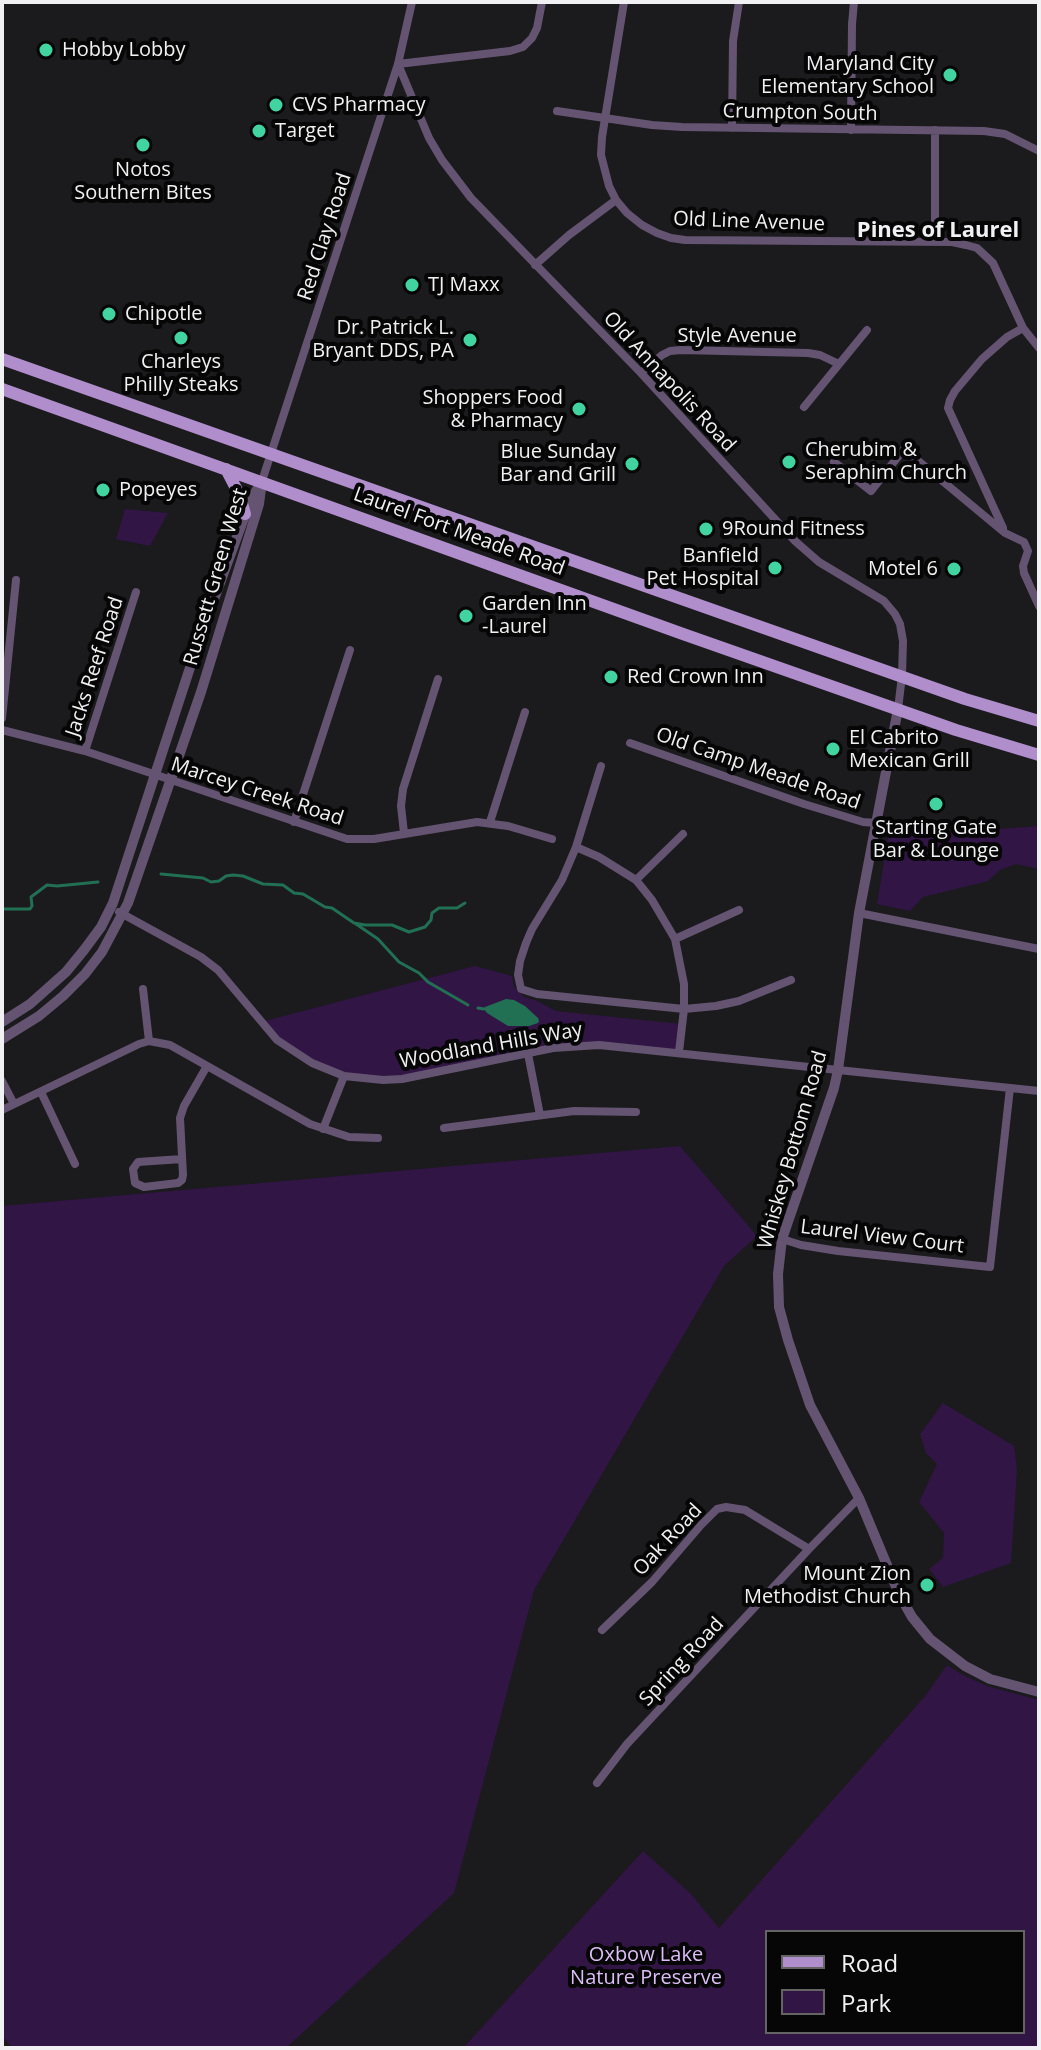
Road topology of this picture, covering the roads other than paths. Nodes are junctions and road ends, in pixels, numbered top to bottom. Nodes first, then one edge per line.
1 (412, 2) edge
2 (542, 2) edge
3 (624, 2) edge
4 (739, 2) edge
5 (854, 2) edge
6 (398, 64) junction
7 (408, 92) junction
8 (387, 97) junction
9 (557, 111) dead end
10 (605, 118) junction
11 (732, 128) junction
12 (851, 130) junction
13 (935, 130) junction
14 (1039, 151) edge
15 (616, 200) junction
16 (935, 242) junction
17 (535, 265) junction
18 (1023, 328) junction
19 (867, 330) dead end
20 (1039, 348) edge
21 (2, 359) edge
22 (839, 364) junction
23 (641, 373) junction
24 (2, 389) edge
25 (804, 407) dead end
26 (272, 452) junction
27 (834, 462) dead end
28 (226, 469) junction
29 (262, 481) junction
30 (245, 514) junction
31 (1005, 533) junction
32 (16, 580) dead end
33 (136, 592) dead end
34 (1039, 606) edge
35 (350, 650) dead end
36 (902, 676) junction
37 (438, 679) dead end
38 (898, 709) junction
39 (525, 712) dead end
40 (2, 718) edge
41 (1039, 721) edge
42 (2, 730) edge
43 (630, 743) dead end
44 (85, 751) junction
45 (1039, 755) edge
46 (601, 766) dead end
47 (154, 775) junction
48 (172, 780) junction
49 (294, 822) junction
50 (490, 822) junction
51 (876, 823) junction
52 (404, 833) junction
53 (683, 834) dead end
54 (552, 839) dead end
55 (576, 847) junction
56 (636, 880) junction
57 (111, 908) junction
58 (739, 910) dead end
59 (859, 913) junction
60 (123, 914) junction
61 (675, 939) junction
62 (1039, 949) edge
63 (791, 980) dead end
64 (143, 989) dead end
65 (684, 1009) junction
66 (2, 1022) edge
67 (2, 1039) edge
68 (149, 1041) junction
69 (679, 1052) junction
70 (528, 1054) junction
71 (207, 1066) junction
72 (838, 1070) junction
73 (344, 1076) junction
74 (2, 1081) edge
75 (1010, 1088) junction
76 (1039, 1091) edge
77 (41, 1092) junction
78 (14, 1104) junction
79 (2, 1110) edge
80 (636, 1112) dead end
81 (540, 1115) junction
82 (444, 1128) dead end
83 (323, 1129) junction
84 (378, 1138) dead end
85 (182, 1159) junction
86 (75, 1164) dead end
87 (782, 1239) junction
88 (859, 1498) junction
89 (809, 1549) junction
90 (602, 1630) dead end
91 (1039, 1692) edge
92 (597, 1783) dead end

1 - 6 street, Red Clay Road
2 - 6 street
3 - 10 street, Old Line Avenue
4 - 11 street
5 - 12 street
6 - 7 street, Old Annapolis Road
6 - 8 street, Red Clay Road
7 - 8 street
7 - 17 street, Old Annapolis Road
8 - 26 street, Red Clay Road
9 - 10 street, Crumpton South
10 - 11 street, Crumpton South
10 - 15 street, Old Line Avenue
11 - 12 street, Crumpton South
12 - 13 street, Crumpton South
13 - 14 street, Crumpton South
13 - 16 street
15 - 16 street, Old Line Avenue
15 - 17 street
16 - 18 street, Old Line Avenue
17 - 23 street, Old Annapolis Road
18 - 20 street, Old Line Avenue
18 - 31 street
19 - 22 street
21 - 26 main road, Laurel Fort Meade Road
22 - 23 street, Style Avenue
22 - 25 street
23 - 36 street, Old Annapolis Road
24 - 28 main road, Laurel Fort Meade Road
26 - 29 street, Red Clay Road
26 - 36 main road, Laurel Fort Meade Road
27 - 31 street
28 - 29 main road, Laurel Fort Meade Road
28 - 30 main road
29 - 30 street, Russett Green West
29 - 38 main road, Laurel Fort Meade Road
29 - 48 street, Russett Green West
30 - 47 street, Russett Green West
31 - 34 street
32 - 40 street
33 - 44 street, Jacks Reef Road
35 - 49 street
36 - 38 street, Old Annapolis Road
36 - 41 main road, Laurel Fort Meade Road
37 - 52 street
38 - 45 main road, Laurel Fort Meade Road
38 - 51 street, Whiskey Bottom Road
39 - 50 street
42 - 44 street, Marcey Creek Road
43 - 51 street, Old Camp Meade Road
44 - 47 street, Marcey Creek Road
46 - 55 street
47 - 48 street, Marcey Creek Road
47 - 57 street, Russett Green West
48 - 49 street, Marcey Creek Road
48 - 60 street, Russett Green West
49 - 52 street, Marcey Creek Road
50 - 52 street, Marcey Creek Road
50 - 54 street, Marcey Creek Road
51 - 59 street, Whiskey Bottom Road
53 - 56 street
55 - 56 street
55 - 65 street
56 - 61 street
57 - 60 street, Woodland Hills Way
57 - 66 street, Russett Green West
58 - 61 street
59 - 62 street
59 - 72 street, Whiskey Bottom Road
60 - 67 street, Russett Green West
60 - 73 street, Woodland Hills Way
61 - 65 street
63 - 65 street
64 - 68 street
65 - 69 street
68 - 71 street
68 - 77 street
69 - 70 street, Woodland Hills Way
69 - 72 street, Woodland Hills Way
70 - 73 street, Woodland Hills Way
70 - 81 street
71 - 83 street
71 - 85 street
72 - 75 street
72 - 87 street, Whiskey Bottom Road
73 - 83 street
74 - 78 street
75 - 76 street
75 - 87 street, Laurel View Court
77 - 78 street
77 - 86 street
78 - 79 street
80 - 81 street
81 - 82 street
83 - 84 street
85 - 85 street
87 - 88 street, Whiskey Bottom Road
88 - 89 street, Spring Road
88 - 91 street, Whiskey Bottom Road
89 - 90 street, Oak Road
89 - 92 street, Spring Road

